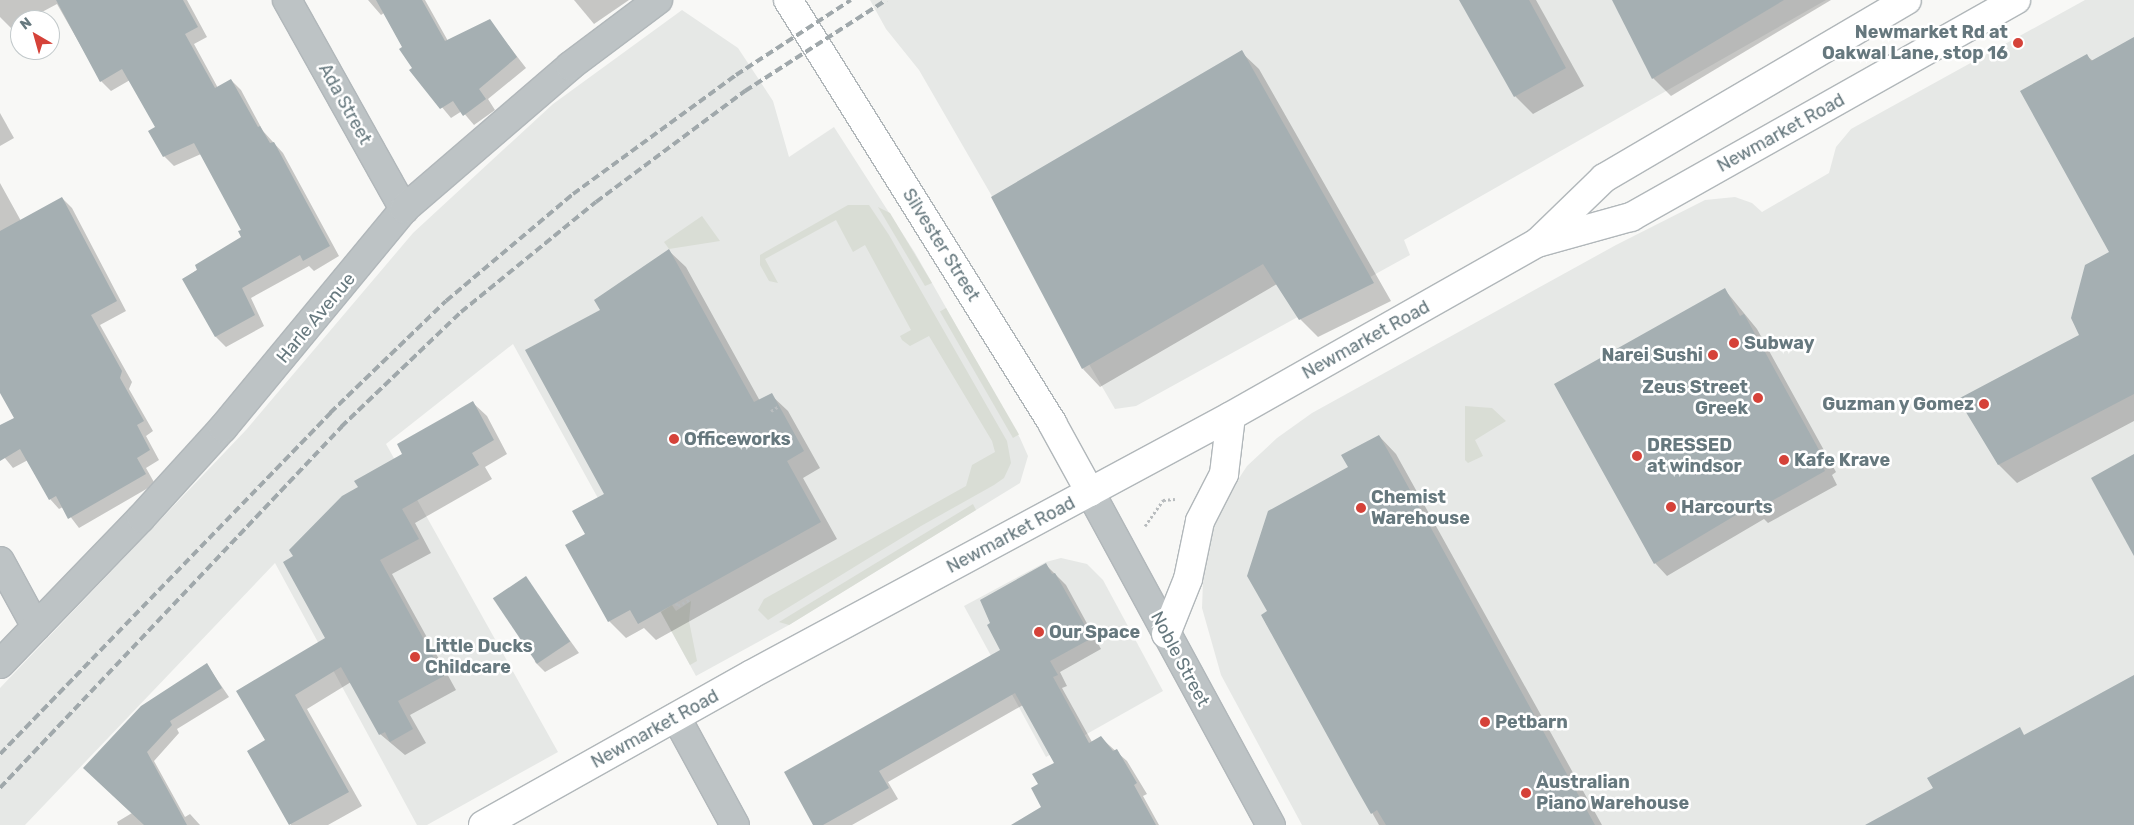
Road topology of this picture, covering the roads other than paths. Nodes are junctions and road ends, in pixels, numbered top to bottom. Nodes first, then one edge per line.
1 (287, 0) edge
2 (658, 0) edge
3 (788, 0) edge
4 (1907, 0) edge
5 (2016, 0) edge
6 (404, 209) junction
7 (1537, 244) junction
8 (1231, 416) junction
9 (1090, 492) junction
10 (0, 561) edge
11 (36, 627) junction
12 (1166, 634) junction
13 (0, 664) edge
14 (676, 717) junction
15 (484, 825) edge
16 (735, 825) edge
17 (1270, 825) edge

1 - 6 street, Ada Street
2 - 6 street, Harle Avenue
3 - 9 main road, Silvester Street
4 - 7 main road, Newmarket Road
5 - 7 main road, Newmarket Road
6 - 11 street, Harle Avenue
7 - 8 main road, Newmarket Road
8 - 9 main road, Newmarket Road
8 - 12 main road
9 - 12 street, Noble Street
9 - 14 main road, Newmarket Road
10 - 11 street
11 - 13 street, Harle Avenue
12 - 17 street, Noble Street
14 - 15 main road, Newmarket Road
14 - 16 street

